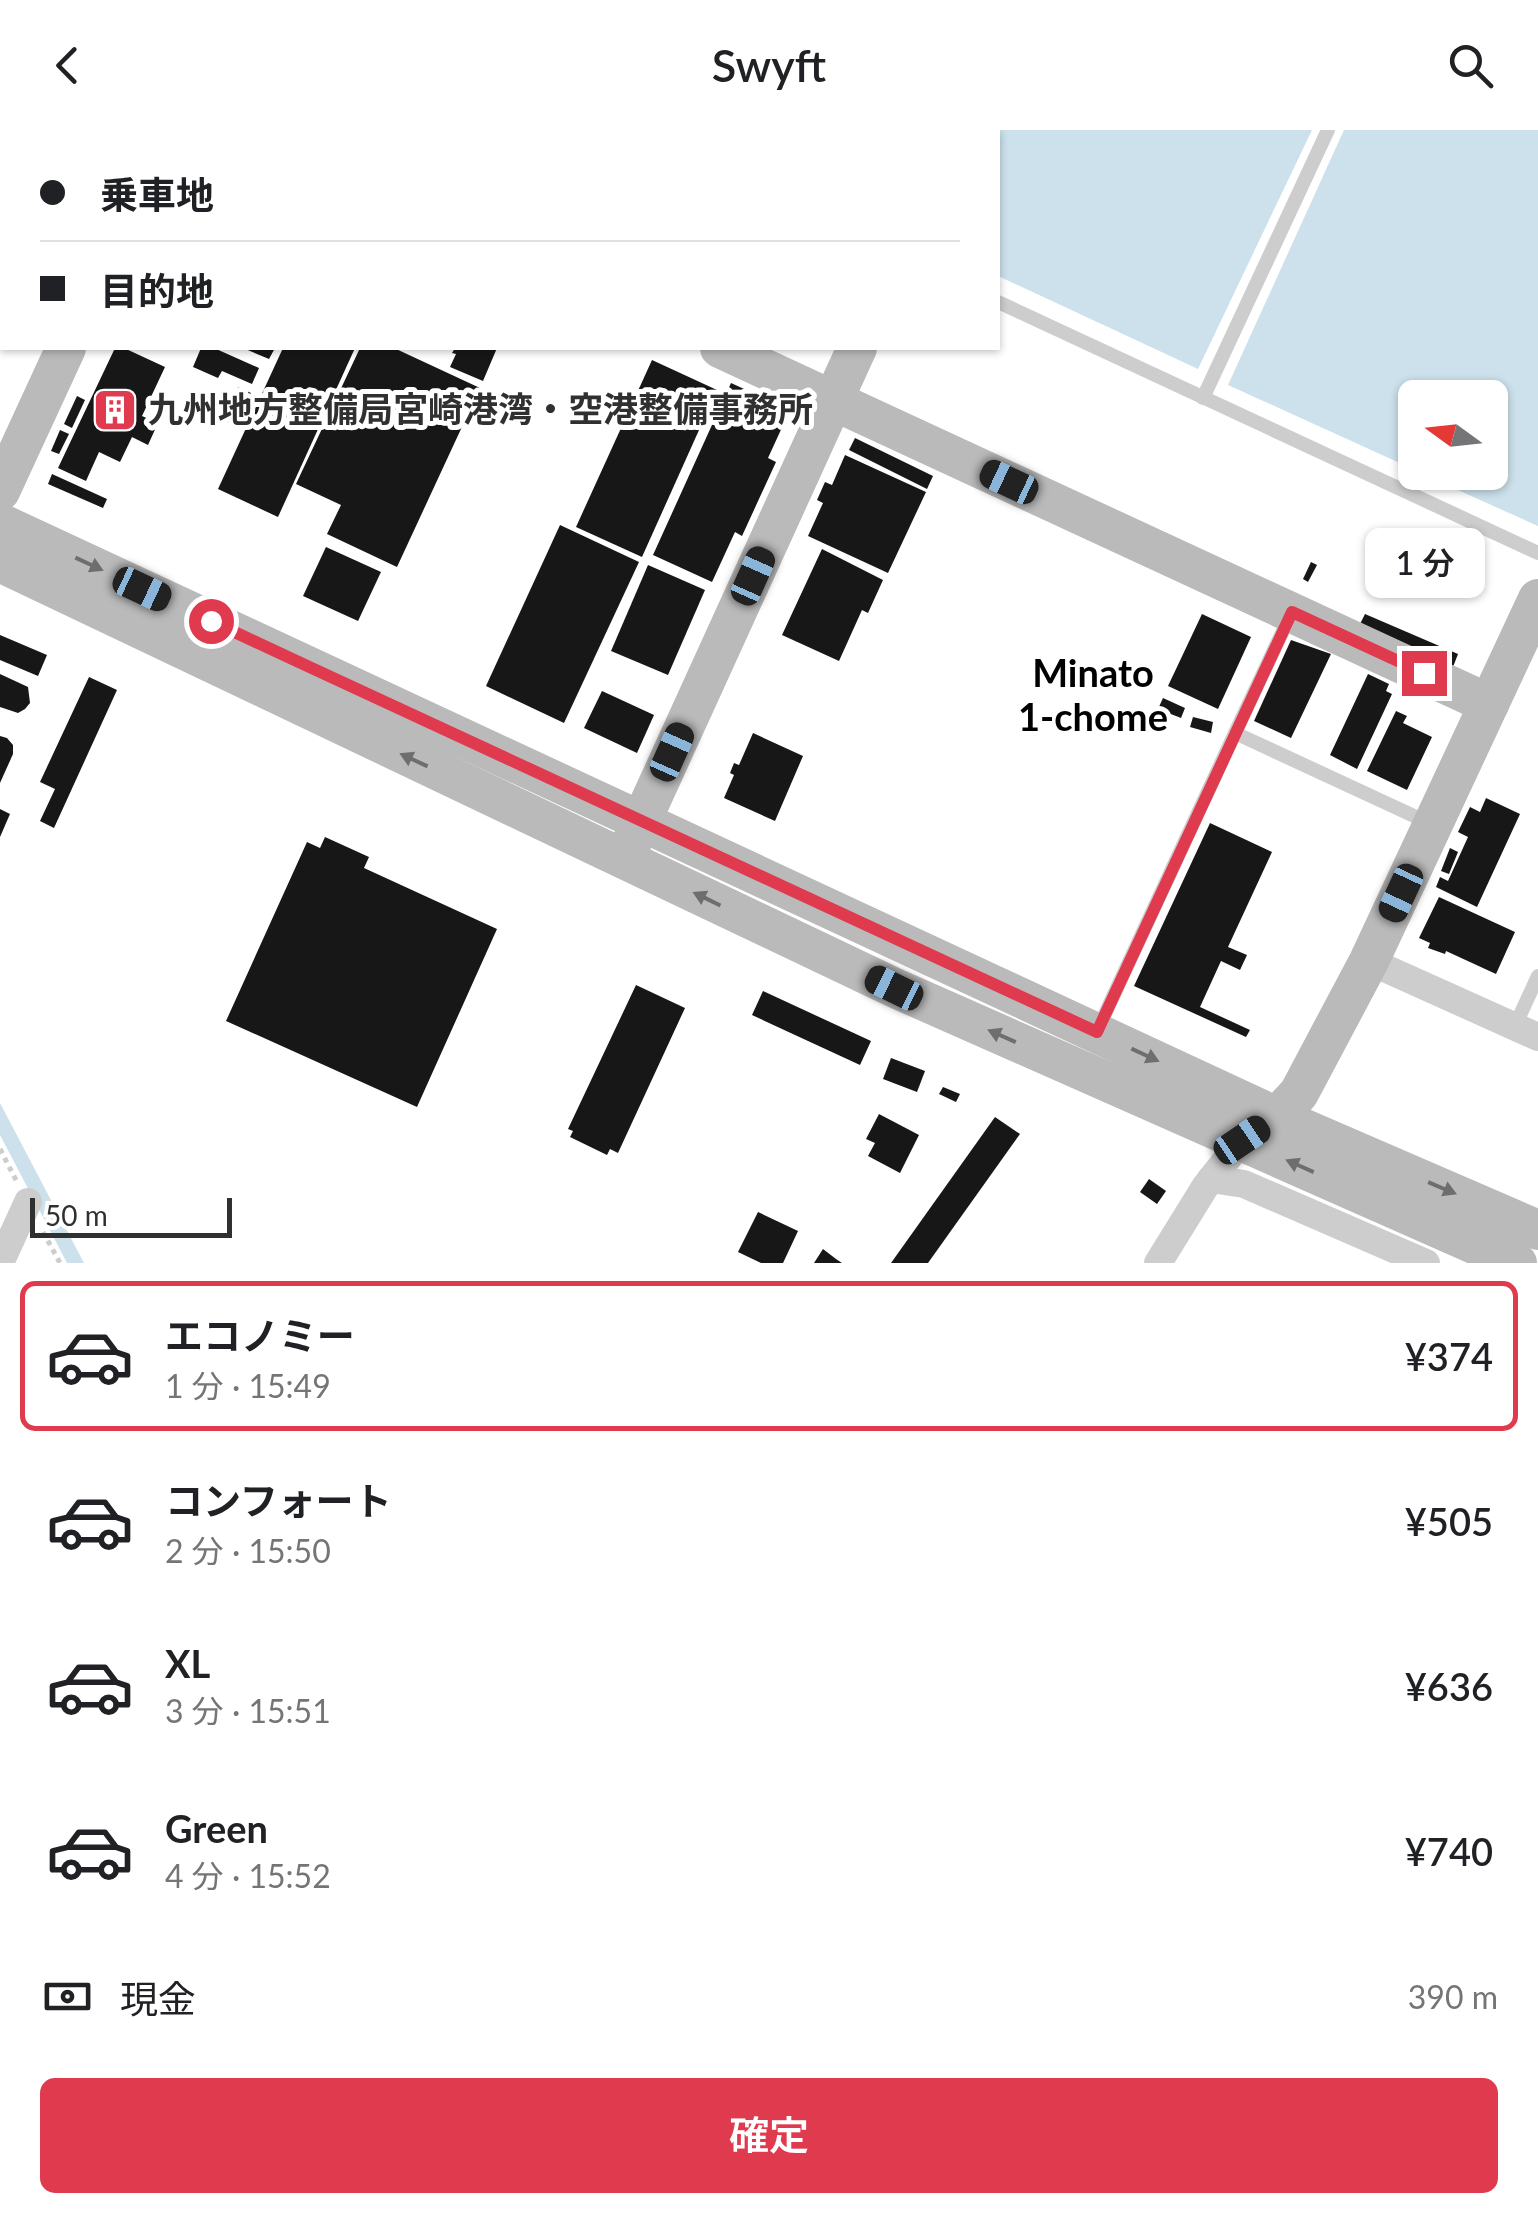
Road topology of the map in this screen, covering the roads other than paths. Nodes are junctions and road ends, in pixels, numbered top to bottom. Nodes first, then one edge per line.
1 (1328, 130) edge
2 (1000, 303) edge
3 (65, 350) edge
4 (724, 350) edge
5 (856, 350) edge
6 (1203, 398) junction
7 (833, 400) junction
8 (0, 491) edge
9 (0, 524) edge
10 (1538, 553) edge
11 (0, 562) edge
12 (1538, 598) edge
13 (1292, 612) junction
14 (1489, 704) junction
15 (1235, 733) junction
16 (1433, 825) junction
17 (632, 841) junction
18 (1370, 960) junction
19 (1538, 976) edge
20 (1526, 1031) edge
21 (1097, 1032) junction
22 (1277, 1117) junction
23 (1242, 1140) junction
24 (1211, 1179) junction
25 (28, 1202) dead end
26 (1538, 1230) edge
27 (0, 1263) edge
28 (1158, 1263) edge
29 (1426, 1263) edge
30 (1516, 1263) edge

1 - 6 lane
2 - 6 lane
3 - 8 street
4 - 7 street
5 - 7 street
6 - 10 lane
7 - 13 street
7 - 17 street
9 -> 17 street
17 -> 11 street
12 - 14 street
13 - 14 street
13 - 15 lane
14 - 16 street
15 - 16 lane
15 - 21 lane
16 - 18 street
17 - 21 street
23 -> 17 street
18 - 20 street
18 - 22 street
19 - 20 lane
21 -> 22 street
22 - 23 street
22 -> 26 street
23 - 24 street
30 -> 23 street
24 - 28 street
24 - 29 street
25 - 27 street

